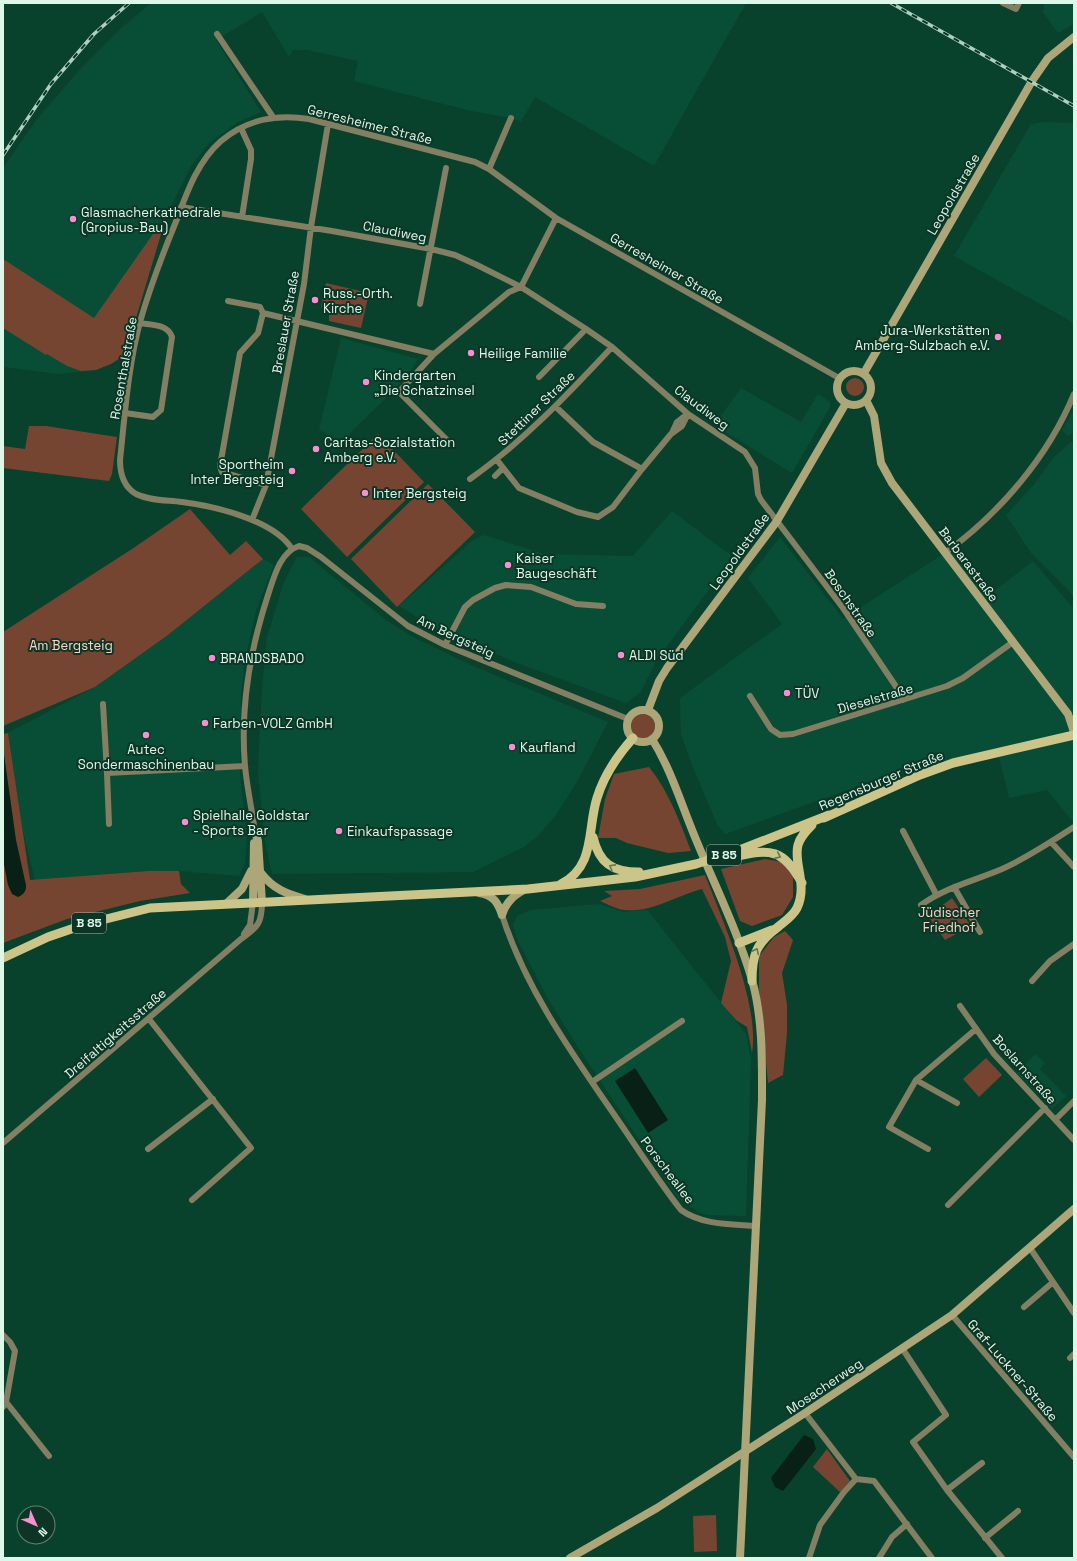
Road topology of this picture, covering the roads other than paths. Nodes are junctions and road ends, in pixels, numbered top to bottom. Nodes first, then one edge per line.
1 (1004, 3) edge
2 (1019, 3) edge
3 (217, 34) dead end
4 (1074, 36) edge
5 (273, 117) junction
6 (291, 117) joint
7 (511, 118) dead end
8 (328, 124) junction
9 (241, 128) junction
10 (446, 168) dead end
11 (489, 169) junction
12 (181, 207) junction
13 (242, 217) junction
14 (556, 218) junction
15 (311, 227) junction
16 (431, 249) junction
17 (521, 287) junction
18 (228, 301) dead end
19 (420, 304) dead end
20 (263, 312) junction
21 (297, 320) junction
22 (140, 323) junction
23 (586, 328) junction
24 (612, 347) junction
25 (434, 354) junction
26 (864, 373) junction
27 (539, 377) dead end
28 (839, 378) junction
29 (1074, 394) edge
30 (866, 400) junction
31 (846, 403) junction
32 (556, 407) junction
33 (125, 413) junction
34 (688, 414) junction
35 (447, 440) dead end
36 (497, 460) junction
37 (503, 468) junction
38 (642, 469) junction
39 (495, 476) dead end
40 (470, 479) dead end
41 (266, 485) junction
42 (252, 520) junction
43 (777, 521) junction
44 (292, 549) junction
45 (945, 553) junction
46 (603, 606) dead end
47 (1013, 642) junction
48 (445, 645) junction
49 (750, 696) dead end
50 (903, 700) junction
51 (103, 704) dead end
52 (648, 710) junction
53 (1071, 715) edge
54 (628, 719) junction
55 (1074, 733) edge
56 (633, 738) junction
57 (652, 739) junction
58 (245, 766) junction
59 (107, 773) junction
60 (829, 815) junction
61 (109, 824) dead end
62 (812, 825) junction
63 (1074, 827) edge
64 (591, 830) junction
65 (903, 831) dead end
66 (255, 832) junction
67 (1051, 842) junction
68 (727, 859) junction
69 (253, 866) junction
70 (1074, 867) edge
71 (664, 872) junction
72 (261, 873) junction
73 (802, 883) junction
74 (560, 884) junction
75 (954, 887) junction
76 (530, 888) junction
77 (469, 891) junction
78 (936, 894) junction
79 (306, 899) junction
80 (258, 902) junction
81 (227, 903) junction
82 (921, 905) dead end
83 (502, 915) junction
84 (777, 927) junction
85 (980, 932) dead end
86 (241, 939) junction
87 (740, 943) junction
88 (1074, 944) edge
89 (3, 958) edge
90 (752, 981) junction
91 (1032, 981) dead end
92 (960, 1006) dead end
93 (149, 1019) junction
94 (682, 1021) dead end
95 (976, 1029) junction
96 (916, 1080) junction
97 (592, 1082) junction
98 (213, 1099) junction
99 (1074, 1101) edge
100 (957, 1103) dead end
101 (1045, 1108) junction
102 (1056, 1119) junction
103 (1074, 1140) edge
104 (3, 1143) edge
105 (148, 1149) dead end
106 (928, 1149) dead end
107 (192, 1200) dead end
108 (948, 1205) dead end
109 (1074, 1209) edge
110 (756, 1226) junction
111 (1030, 1248) junction
112 (1052, 1283) junction
113 (1024, 1307) dead end
114 (1074, 1313) edge
115 (952, 1315) junction
116 (3, 1335) edge
117 (902, 1348) junction
118 (5, 1404) edge
119 (805, 1413) junction
120 (49, 1456) dead end
121 (1074, 1457) edge
122 (982, 1463) dead end
123 (856, 1479) junction
124 (947, 1490) junction
125 (1018, 1510) dead end
126 (906, 1524) junction
127 (985, 1538) junction
128 (570, 1558) edge
129 (740, 1558) edge
130 (809, 1558) edge
131 (879, 1558) edge
132 (932, 1558) edge
133 (1002, 1558) edge

1 - 2 street
3 - 5 street
4 - 26 street, Leopoldstraße
5 - 6 street, Rosenthalstraße
5 - 9 street, Rosenthalstraße
6 - 8 street, Gerresheimer Straße
7 - 11 street
8 - 11 street, Gerresheimer Straße
8 - 15 street, Breslauer Straße
9 - 12 street, Rosenthalstraße
9 - 13 street
10 - 16 street
11 - 14 street, Gerresheimer Straße
12 - 13 street, Claudiweg
12 - 22 street, Rosenthalstraße
13 - 15 street, Claudiweg
14 - 17 street
14 - 28 street, Gerresheimer Straße
15 - 16 street, Claudiweg
15 - 21 street, Breslauer Straße
16 - 17 street, Claudiweg
16 - 19 street
17 - 23 street, Claudiweg
17 - 25 street
18 - 20 street
20 - 21 street
20 - 41 street
21 - 25 street
21 - 41 street, Breslauer Straße
22 - 33 street, Rosenthalstraße
22 - 33 street
23 - 24 street, Claudiweg
23 - 27 street
24 - 32 street, Stettiner Straße
24 - 34 street, Claudiweg
25 - 35 street
26 - 28 street
26 - 30 street
28 - 31 street
29 - 45 street
30 - 31 street
30 - 45 street, Barbarastraße
31 - 43 street, Leopoldstraße
32 - 36 street, Stettiner Straße
32 - 38 street
33 - 42 street, Rosenthalstraße
34 - 38 street
34 - 43 street, Claudiweg
36 - 37 street
36 - 40 street, Stettiner Straße
37 - 38 street
37 - 39 street
41 - 42 street, Breslauer Straße
42 - 44 street, Rosenthalstraße
43 - 50 street, Boschstraße
43 - 52 street, Leopoldstraße
44 - 48 street, Am Bergsteig
44 - 58 street
45 - 47 street, Barbarastraße
46 - 48 street
47 - 50 street, Dieselstraße
47 - 53 street, Barbarastraße
48 - 54 street, Am Bergsteig
49 - 50 street, Dieselstraße
51 - 59 street
52 - 54 street
52 - 57 street
53 - 55 street, Barbarastraße
54 - 56 street
55 - 60 main road, Regensburger Straße / B 85
56 - 57 street
56 - 64 main road
57 - 87 street
58 - 59 street
58 - 66 street
59 - 61 street
60 - 62 main road, Regensburger Straße / B 85
60 - 71 main road, B 85
62 - 68 main road, Regensburger Straße / B 85
62 - 73 main road
63 - 67 street
71 -> 64 main road
64 - 74 main road
65 - 78 street
66 - 69 street
66 - 72 street
67 - 70 street
67 - 75 street
68 -> 73 main road
68 - 76 main road, B 85
69 - 80 street
69 - 81 street
71 - 74 main road, B 85
72 - 79 street
72 - 80 street
73 - 84 main road
74 - 76 main road, B 85
75 - 78 street
75 - 85 street
76 - 77 main road, B 85
76 - 83 street
77 - 79 main road, B 85
77 - 83 street
78 - 82 street
79 - 80 main road, B 85
80 - 81 main road, B 85
80 - 86 street, Dreifaltigkeitsstraße
80 - 86 street, Dreifaltigkeitsstraße
81 - 89 main road, B 85
83 - 97 street, Porscheallee
84 - 87 main road
90 -> 84 main road
86 - 93 street, Dreifaltigkeitsstraße
87 - 90 street
88 - 91 street
90 - 110 street
92 - 95 street, Boslarnstraße
93 - 98 street
93 - 104 street, Dreifaltigkeitsstraße
94 - 97 street
95 - 96 street, Boslarnstraße
95 - 101 street, Boslarnstraße
96 - 100 street
96 - 106 street, Boslarnstraße
97 - 110 street, Porscheallee
98 - 105 street
98 - 107 street
99 - 102 street
101 - 102 street, Boslarnstraße
101 - 108 street
102 - 103 street, Boslarnstraße
109 - 111 street, Mosacherweg
110 - 129 street
111 - 112 street
111 - 115 street, Mosacherweg
112 - 113 street
112 - 114 street
115 - 117 street, Mosacherweg
115 - 121 street, Graf-Luckner-Straße
116 - 118 street
117 - 119 street, Mosacherweg
117 - 124 street
118 - 120 street
119 - 123 street
119 - 128 street, Mosacherweg
122 - 124 street
123 - 126 street
123 - 130 street
124 - 127 street
125 - 127 street
126 - 131 street
126 - 132 street
127 - 133 street

